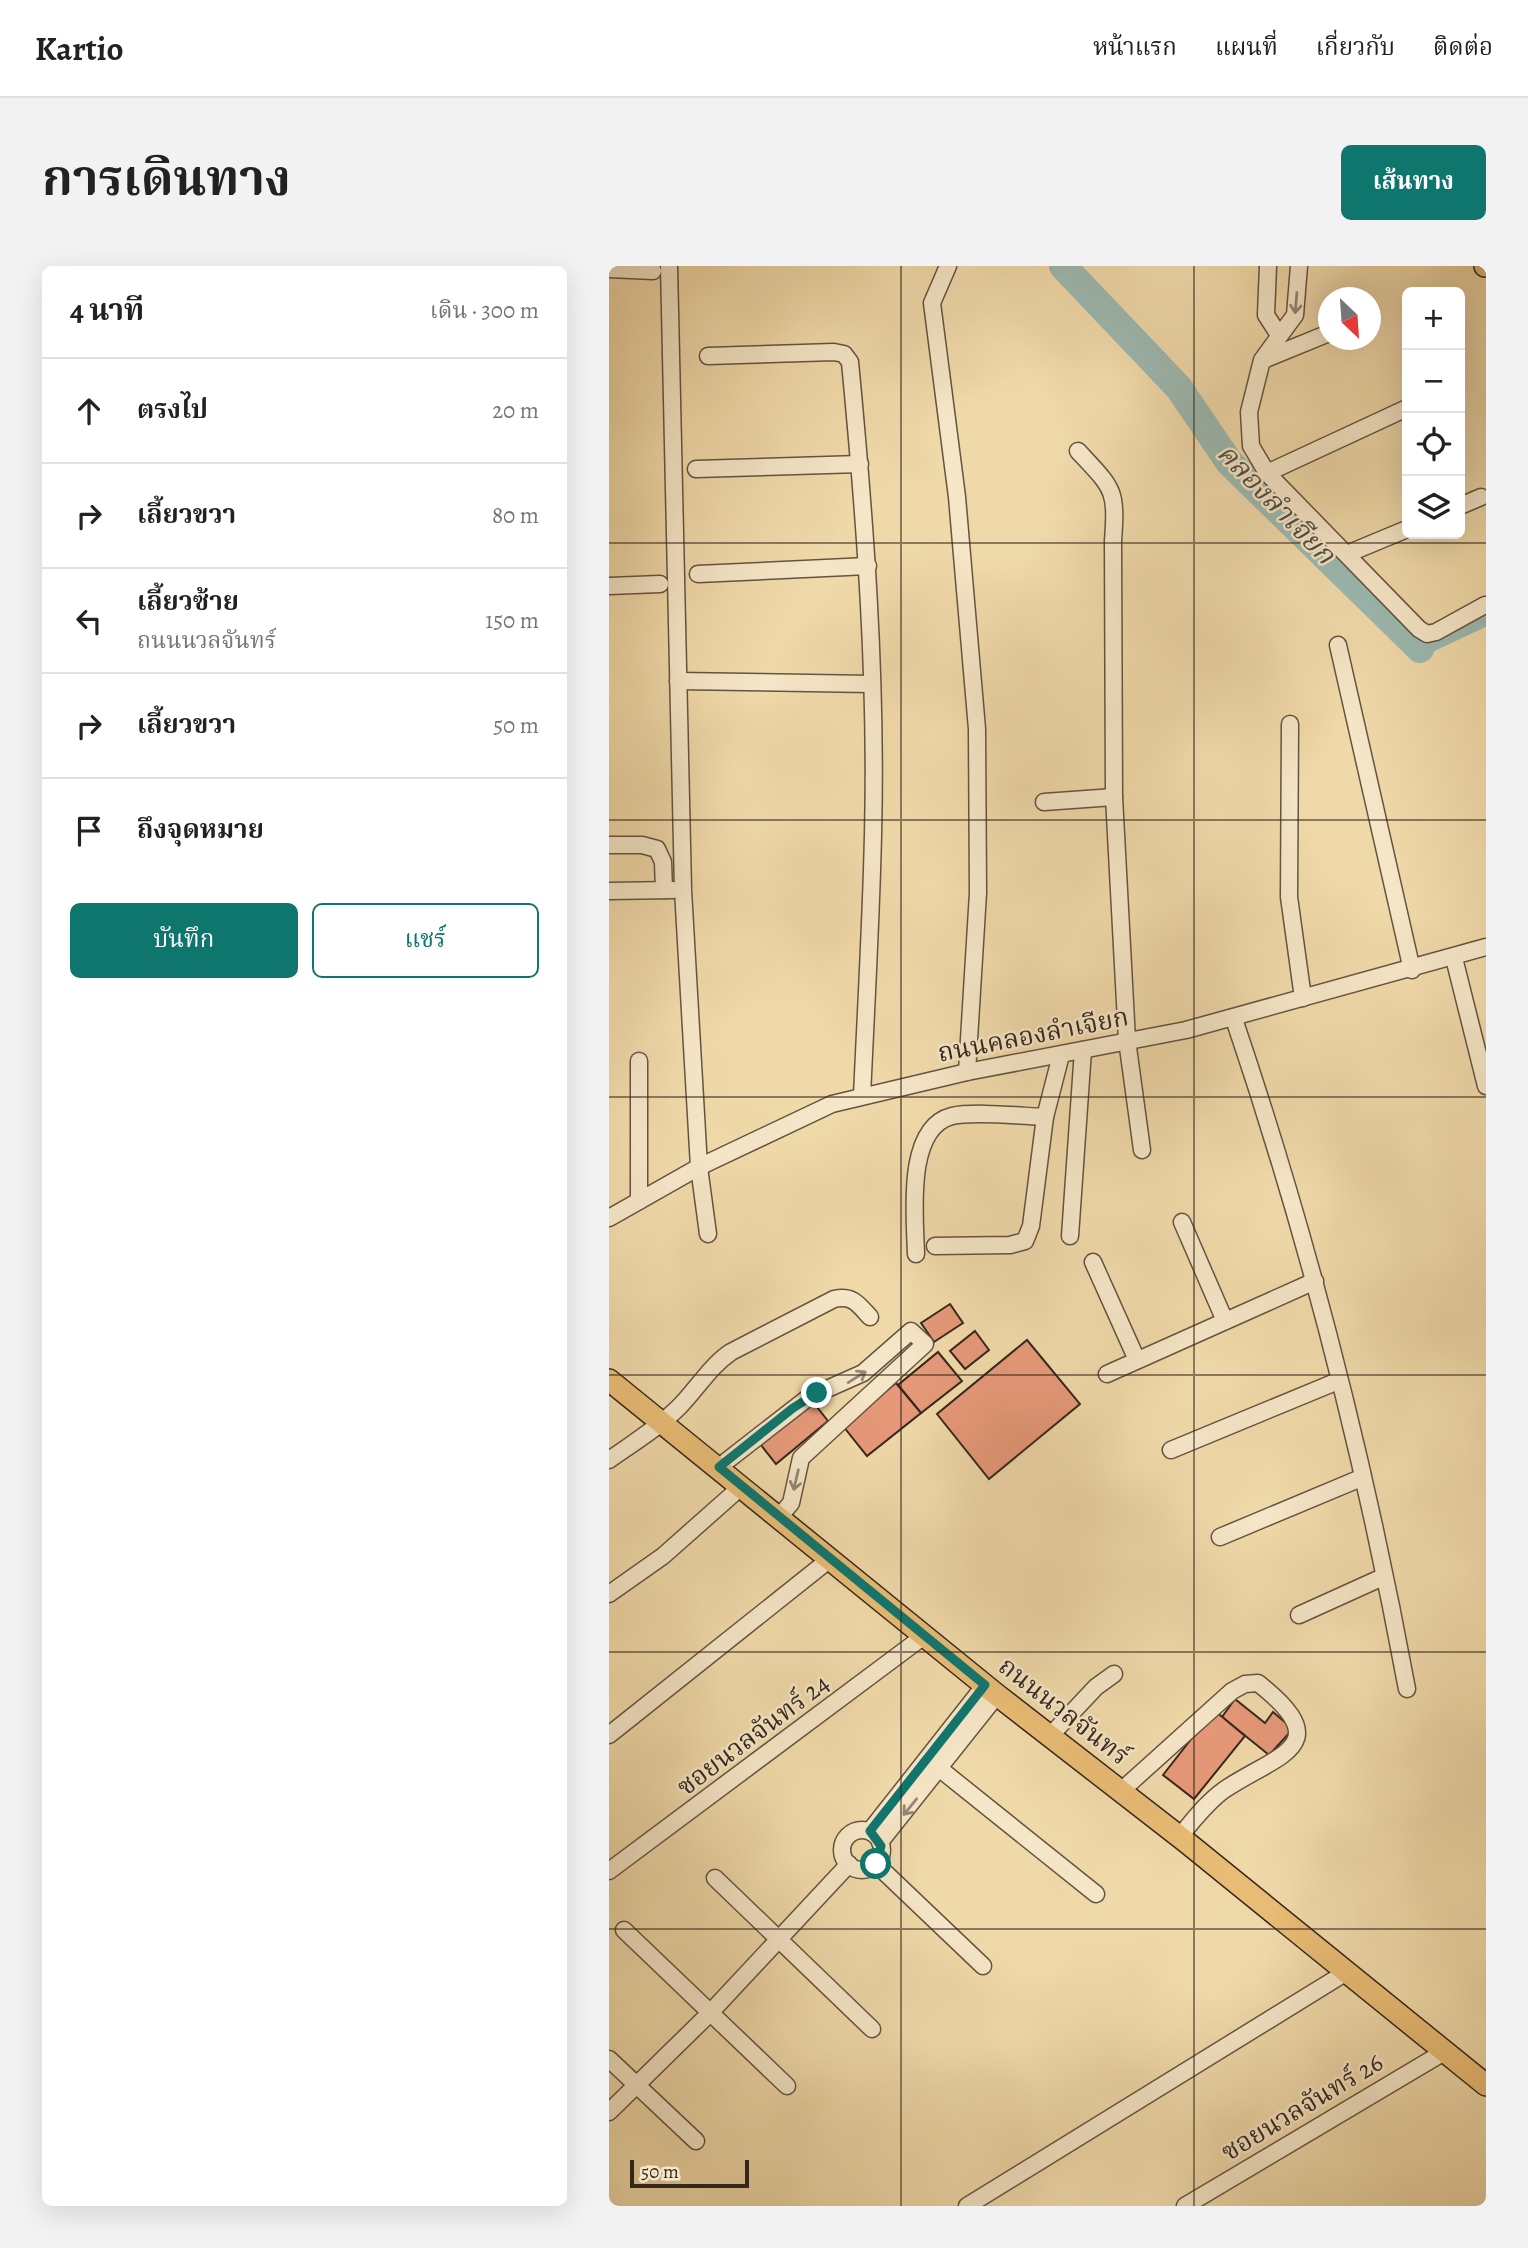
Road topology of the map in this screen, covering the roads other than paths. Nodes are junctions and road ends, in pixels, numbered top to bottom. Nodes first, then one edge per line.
1 (948, 266) edge
2 (1268, 266) edge
3 (1299, 266) edge
4 (626, 267) edge
5 (661, 268) edge
6 (609, 269) edge
7 (1279, 335) junction
8 (1318, 337) edge
9 (708, 356) dead end
10 (1262, 360) junction
11 (1402, 410) edge
12 (1078, 451) dead end
13 (860, 464) junction
14 (696, 469) dead end
15 (1267, 473) junction
16 (1481, 497) dead end
17 (1465, 504) edge
18 (1402, 530) edge
19 (1347, 554) junction
20 (869, 566) junction
21 (698, 574) dead end
22 (660, 584) dead end
23 (609, 586) edge
24 (1485, 606) edge
25 (1338, 645) dead end
26 (678, 681) junction
27 (872, 684) junction
28 (1290, 724) dead end
29 (1114, 797) junction
30 (1044, 802) dead end
31 (609, 845) edge
32 (664, 890) junction
33 (683, 890) junction
34 (609, 891) edge
35 (1486, 947) edge
36 (1454, 958) junction
37 (1412, 970) junction
38 (1303, 998) junction
39 (1234, 1019) junction
40 (1127, 1041) junction
41 (1083, 1050) junction
42 (1061, 1055) junction
43 (639, 1062) dead end
44 (967, 1072) junction
45 (1486, 1086) edge
46 (862, 1096) junction
47 (1045, 1117) junction
48 (1142, 1150) dead end
49 (699, 1167) junction
50 (639, 1200) junction
51 (609, 1218) edge
52 (1182, 1222) dead end
53 (708, 1234) dead end
54 (1070, 1236) dead end
55 (935, 1246) dead end
56 (916, 1254) dead end
57 (1093, 1262) dead end
58 (1315, 1281) junction
59 (870, 1317) dead end
60 (1225, 1321) junction
61 (1137, 1360) junction
62 (1107, 1374) dead end
63 (1338, 1381) junction
64 (611, 1383) edge
65 (664, 1421) junction
66 (1171, 1450) dead end
67 (609, 1460) edge
68 (719, 1467) junction
69 (1361, 1478) junction
70 (742, 1486) junction
71 (779, 1517) junction
72 (1220, 1537) dead end
73 (830, 1559) junction
74 (1383, 1577) junction
75 (609, 1594) edge
76 (1299, 1615) dead end
77 (925, 1636) junction
78 (1114, 1674) dead end
79 (1407, 1689) dead end
80 (991, 1690) junction
81 (609, 1735) edge
82 (1050, 1736) junction
83 (940, 1769) junction
84 (1121, 1791) junction
85 (875, 1837) junction
86 (1179, 1837) junction
87 (849, 1864) junction
88 (876, 1864) junction
89 (609, 1871) edge
90 (715, 1878) dead end
91 (1096, 1894) dead end
92 (624, 1930) dead end
93 (778, 1937) junction
94 (982, 1966) dead end
95 (1345, 1973) junction
96 (709, 2014) junction
97 (872, 2029) dead end
98 (1444, 2052) junction
99 (609, 2059) edge
100 (635, 2085) junction
101 (1486, 2085) edge
102 (787, 2086) dead end
103 (609, 2112) edge
104 (696, 2141) dead end
105 (967, 2206) edge
106 (1185, 2206) edge

1 - 44 street
2 - 7 street
3 -> 7 street
4 - 5 street
4 - 6 street
5 - 26 street
7 - 10 street
8 - 10 street
9 - 13 street
10 - 15 street
11 - 15 street
12 - 29 street
13 - 14 street
13 - 20 street
15 - 19 street
16 - 17 street
18 - 19 street
19 - 24 street
20 - 21 street
20 - 27 street
22 - 23 street
25 - 37 street
26 - 27 street
26 - 33 street
27 - 46 street
28 - 38 street
29 - 30 street
29 - 40 street
31 - 32 street
32 - 33 street
32 - 34 street
33 - 49 street
35 - 36 street, ถนนคลองลำเจียก
36 - 37 street, ถนนคลองลำเจียก
36 - 45 street
37 - 38 street, ถนนคลองลำเจียก
38 - 39 street, ถนนคลองลำเจียก
39 - 40 street, ถนนคลองลำเจียก
39 - 58 street
40 - 41 street, ถนนคลองลำเจียก
40 - 48 street
41 - 42 street, ถนนคลองลำเจียก
41 - 54 street
42 - 44 street, ถนนคลองลำเจียก
42 - 47 street
43 - 50 street
44 - 46 street, ถนนคลองลำเจียก
46 - 49 street, ถนนคลองลำเจียก
47 - 55 street
47 - 56 street
49 - 50 street, ถนนคลองลำเจียก
49 - 53 street
50 - 51 street, ถนนคลองลำเจียก
52 - 60 street
57 - 61 street
58 - 60 street
58 - 63 street
59 - 65 street
60 - 61 street
61 - 62 street
63 - 66 street
63 - 69 street
64 - 65 main road, ถนนนวลจันทร์
65 - 67 street
65 - 68 main road, ถนนนวลจันทร์
68 - 70 main road, ถนนนวลจันทร์
68 -> 71 street
69 - 72 street
69 - 74 street
70 - 71 main road, ถนนนวลจันทร์
70 - 75 street
71 - 73 main road, ถนนนวลจันทร์
73 - 77 main road, ถนนนวลจันทร์
73 - 81 street
74 - 76 street
74 - 79 street
77 - 80 main road, ถนนนวลจันทร์
77 - 89 street, ซอยนวลจันทร์ 24
78 - 82 street
80 - 82 main road, ถนนนวลจันทร์
80 - 83 street
80 - 85 street
82 - 84 main road, ถนนนวลจันทร์
83 -> 85 street
83 - 91 street
84 - 86 main road, ถนนนวลจันทร์
84 - 86 street
85 - 87 street
85 - 88 street
86 - 95 main road, ถนนนวลจันทร์
87 - 88 street
87 - 93 street
88 - 94 street
90 - 93 street
92 - 96 street
93 - 96 street
93 - 97 street
95 - 98 main road, ถนนนวลจันทร์
95 - 105 street
96 - 100 street
96 - 102 street
98 - 101 main road, ถนนนวลจันทร์
98 - 106 street, ซอยนวลจันทร์ 26
99 - 100 street
100 - 103 street
100 - 104 street

